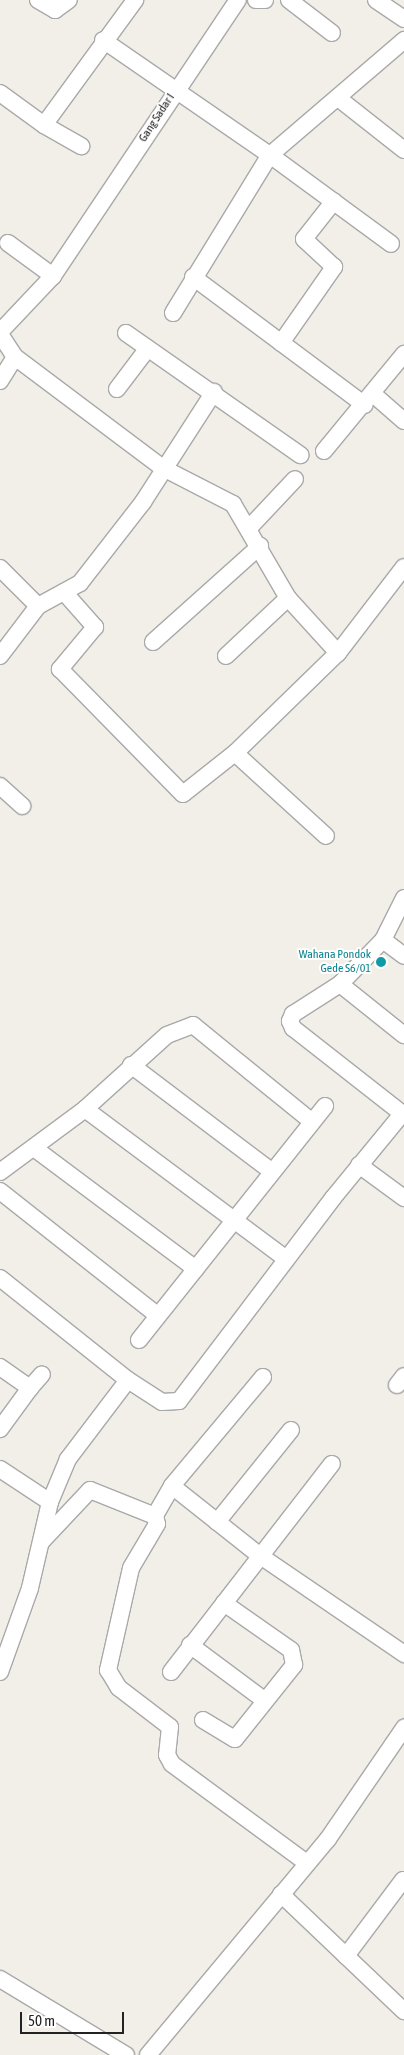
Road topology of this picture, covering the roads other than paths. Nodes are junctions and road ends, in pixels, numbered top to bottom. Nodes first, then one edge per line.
1 (38, 0) edge
2 (69, 0) edge
3 (135, 0) edge
4 (238, 0) edge
5 (256, 0) edge
6 (265, 0) edge
7 (289, 0) edge
8 (376, 0) edge
9 (404, 19) edge
10 (332, 33) dead end
11 (103, 40) junction
12 (404, 40) edge
13 (176, 90) junction
14 (0, 93) edge
15 (338, 98) junction
16 (44, 124) junction
17 (81, 146) dead end
18 (404, 150) edge
19 (270, 156) junction
20 (334, 201) junction
21 (8, 243) dead end
22 (391, 244) dead end
23 (53, 276) junction
24 (193, 277) junction
25 (173, 313) dead end
26 (0, 333) edge
27 (126, 333) dead end
28 (281, 343) junction
29 (148, 348) junction
30 (404, 354) edge
31 (15, 356) junction
32 (0, 381) edge
33 (117, 389) dead end
34 (214, 392) junction
35 (369, 400) junction
36 (404, 420) edge
37 (324, 451) dead end
38 (300, 455) dead end
39 (163, 468) junction
40 (295, 479) dead end
41 (249, 528) junction
42 (260, 546) junction
43 (404, 567) edge
44 (0, 568) edge
45 (64, 592) junction
46 (288, 598) junction
47 (38, 606) junction
48 (153, 642) dead end
49 (338, 653) junction
50 (0, 656) edge
51 (226, 656) dead end
52 (235, 752) junction
53 (0, 786) edge
54 (22, 806) dead end
55 (326, 836) dead end
56 (404, 898) edge
57 (383, 940) junction
58 (404, 956) edge
59 (340, 984) junction
60 (404, 1035) edge
61 (131, 1064) junction
62 (325, 1106) dead end
63 (85, 1110) junction
64 (403, 1115) edge
65 (311, 1121) junction
66 (34, 1148) junction
67 (359, 1165) junction
68 (271, 1171) junction
69 (0, 1172) edge
70 (0, 1191) edge
71 (404, 1198) edge
72 (235, 1222) junction
73 (286, 1259) junction
74 (196, 1269) junction
75 (0, 1278) edge
76 (158, 1316) junction
77 (139, 1340) dead end
78 (0, 1367) edge
79 (42, 1374) dead end
80 (263, 1377) dead end
81 (128, 1380) junction
82 (30, 1388) junction
83 (0, 1429) edge
84 (291, 1430) dead end
85 (332, 1464) dead end
86 (0, 1469) edge
87 (172, 1486) junction
88 (50, 1502) junction
89 (155, 1516) junction
90 (217, 1522) junction
91 (39, 1544) junction
92 (258, 1555) junction
93 (224, 1603) junction
94 (190, 1645) junction
95 (404, 1654) edge
96 (0, 1672) edge
97 (172, 1672) dead end
98 (264, 1700) junction
99 (203, 1720) dead end
100 (404, 1728) edge
101 (307, 1863) junction
102 (403, 1880) edge
103 (281, 1894) junction
104 (346, 1956) junction
105 (0, 1979) edge
106 (404, 2011) edge
107 (126, 2055) edge
108 (148, 2055) edge

1 - 2 street
3 - 11 street
4 - 13 street
5 - 6 street
7 - 10 street
8 - 9 street
11 - 13 street
11 - 16 street
12 - 15 street
13 - 19 street, Gang Sadar I
13 - 23 street, Gang Sadar I
14 - 16 street
15 - 18 street
15 - 19 street
16 - 17 street
19 - 20 street, Gang Sadar I
19 - 24 street
20 - 22 street, Gang Sadar I
20 - 28 street
21 - 23 street
23 - 26 street, Gang Sadar I
24 - 25 street
24 - 28 street
26 - 31 street
27 - 29 street
28 - 35 street
29 - 33 street
29 - 34 street
30 - 35 street
31 - 32 street
31 - 39 street
34 - 38 street
34 - 39 street
35 - 36 street
35 - 37 street
39 - 41 street
39 - 45 street
40 - 41 street
41 - 42 street
42 - 46 street
42 - 48 street
43 - 49 street
44 - 47 street
45 - 47 street
45 - 52 street
46 - 49 street
46 - 51 street
47 - 50 street
49 - 52 street
52 - 55 street
53 - 54 street
56 - 57 street
57 - 58 street
57 - 59 street
59 - 60 street
59 - 64 street
61 - 63 street
61 - 65 street
61 - 68 street
62 - 65 street
63 - 66 street
63 - 72 street
64 - 67 street
65 - 68 street
66 - 69 street
66 - 74 street
67 - 71 street
67 - 73 street
68 - 72 street
70 - 76 street
72 - 73 street
72 - 74 street
73 - 81 street
74 - 76 street
75 - 81 street
76 - 77 street
78 - 82 street
79 - 82 street
80 - 87 street
81 - 88 street
82 - 83 street
84 - 90 street
85 - 92 street
86 - 88 street
87 - 89 street
87 - 90 street
88 - 91 street
89 - 91 street
89 - 101 street
90 - 92 street
91 - 96 street
92 - 93 street
92 - 95 street
93 - 94 street
93 - 98 street
94 - 97 street
94 - 98 street
98 - 99 street
100 - 101 street
101 - 103 street
102 - 104 street
103 - 104 street
103 - 108 street
104 - 106 street
105 - 107 street

